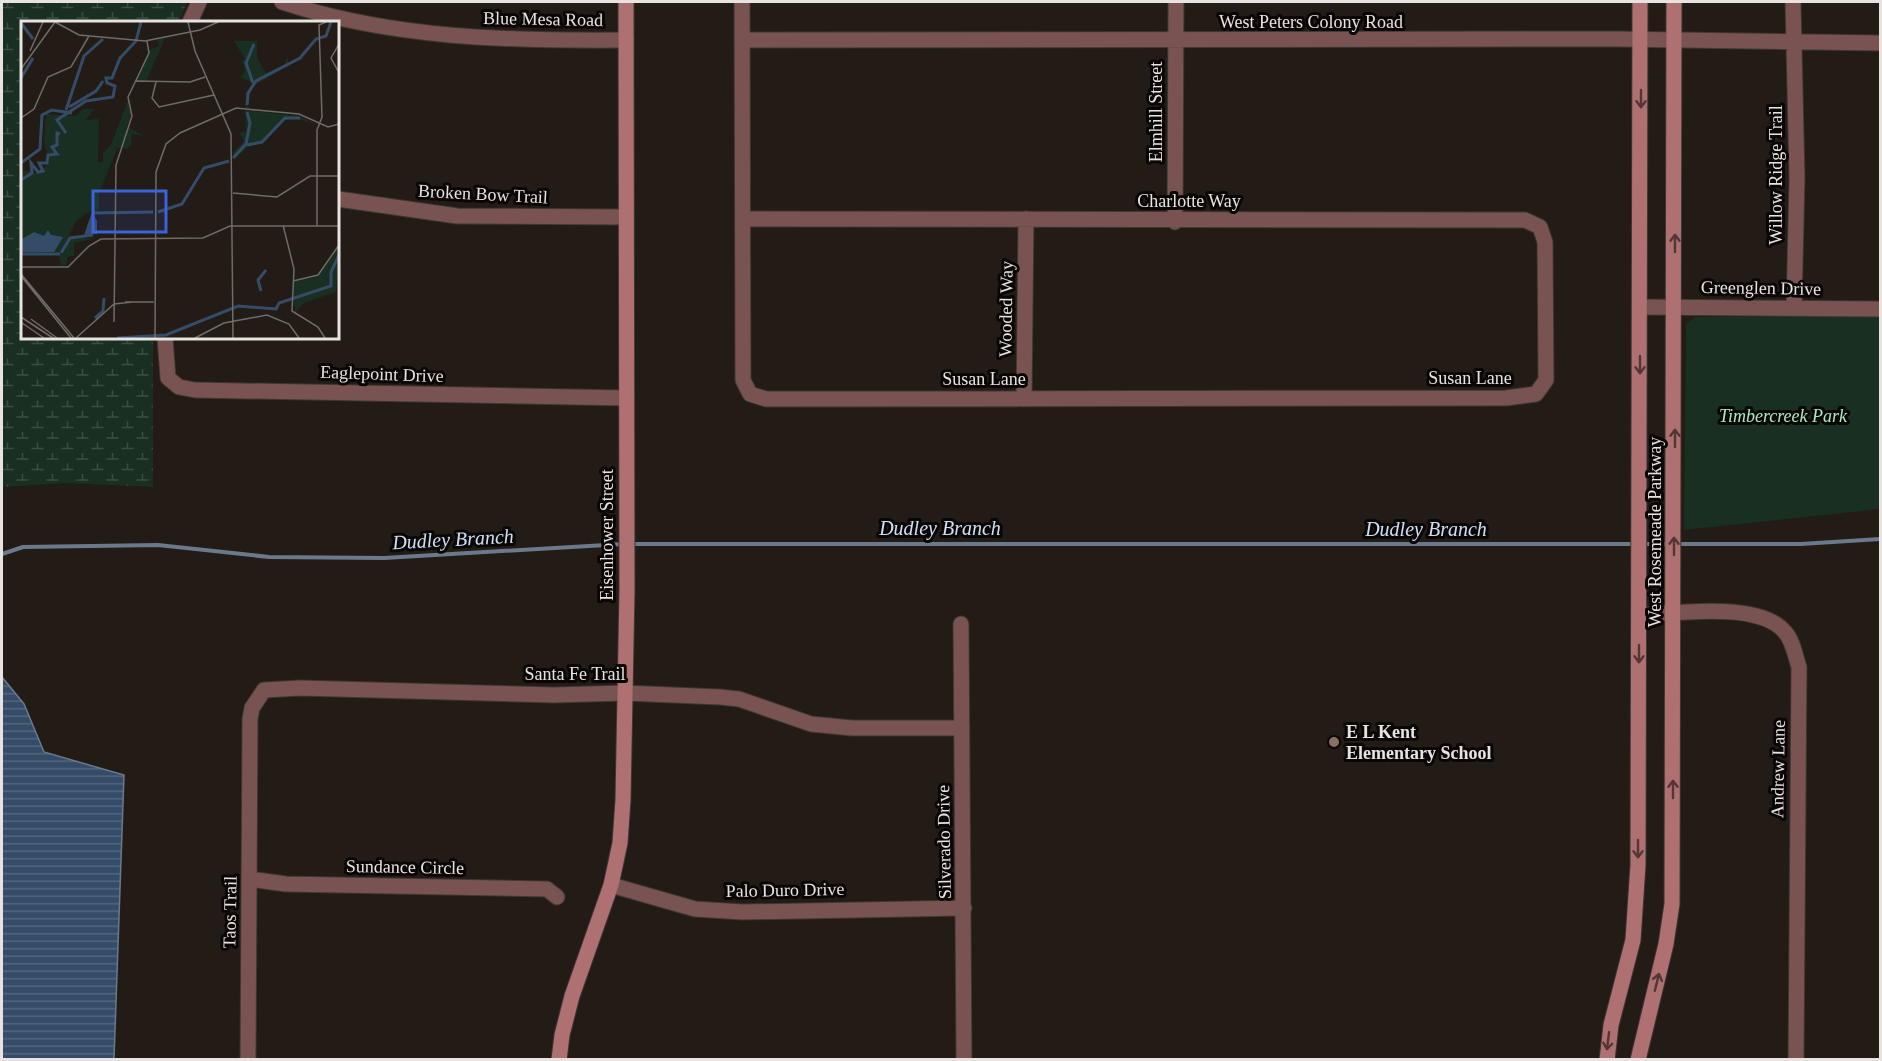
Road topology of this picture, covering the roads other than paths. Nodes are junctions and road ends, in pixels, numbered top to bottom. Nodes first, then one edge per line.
1 (199, 2) edge
2 (282, 2) edge
3 (626, 2) edge
4 (742, 2) edge
5 (1176, 2) edge
6 (1640, 2) edge
7 (1674, 2) edge
8 (1793, 2) edge
9 (190, 21) edge
10 (626, 40) junction
11 (742, 40) junction
12 (1641, 40) junction
13 (1176, 41) junction
14 (1675, 41) junction
15 (1794, 42) junction
16 (1881, 43) edge
17 (339, 199) edge
18 (626, 217) junction
19 (743, 219) junction
20 (1026, 219) junction
21 (1175, 222) junction
22 (1640, 307) junction
23 (1675, 307) junction
24 (1794, 308) junction
25 (1881, 309) edge
26 (1545, 320) joint
27 (165, 344) edge
28 (626, 398) junction
29 (1024, 399) junction
30 (1673, 613) junction
31 (1640, 615) junction
32 (961, 624) dead end
33 (625, 693) junction
34 (962, 728) junction
35 (250, 766) joint
36 (250, 879) junction
37 (611, 885) junction
38 (557, 897) dead end
39 (964, 908) junction
40 (248, 1059) edge
41 (559, 1059) edge
42 (964, 1059) edge
43 (1607, 1059) edge
44 (1638, 1059) edge
45 (1796, 1059) edge

1 - 9 street
2 - 10 street, Blue Mesa Road
3 - 10 main road, Eisenhower Street
4 - 11 street, Susan Lane
5 - 13 street, Elmhill Street
6 - 12 main road, West Rosemeade Parkway
7 - 14 main road, West Rosemeade Parkway
8 - 15 street, Willow Ridge Trail
10 - 18 main road, Eisenhower Street
11 - 13 street, West Peters Colony Road
11 - 19 street, Susan Lane
12 - 13 street, West Peters Colony Road
12 - 14 street, West Peters Colony Road
12 -> 22 main road, West Rosemeade Parkway
13 - 21 street, Elmhill Street
14 - 15 street, West Peters Colony Road
23 -> 14 main road, West Rosemeade Parkway
15 - 16 street, West Peters Colony Road
15 - 24 street, Willow Ridge Trail
17 - 18 street, Broken Bow Trail
18 - 28 main road, Eisenhower Street
19 - 20 street, Charlotte Way
19 - 29 street, Susan Lane
20 - 21 street, Charlotte Way
20 - 29 street, Wooded Way
21 - 26 street, Charlotte Way
22 - 23 street, Greenglen Drive
22 -> 31 main road, West Rosemeade Parkway
23 - 24 street, Greenglen Drive
30 -> 23 main road, West Rosemeade Parkway
24 - 25 street, Greenglen Drive
26 - 29 street, Susan Lane
27 - 28 street, Eaglepoint Drive
28 - 33 main road, Eisenhower Street
30 - 31 street, Andrew Lane
44 -> 30 main road, West Rosemeade Parkway
30 - 45 street, Andrew Lane
31 -> 43 main road, West Rosemeade Parkway
32 - 34 street, Silverado Drive
33 - 34 street, Santa Fe Trail
33 - 35 street, Santa Fe Trail
33 - 37 main road, Eisenhower Street
34 - 39 street, Silverado Drive
35 - 36 street, Taos Trail
36 - 38 street, Sundance Circle
36 - 40 street, Taos Trail
37 - 39 street, Palo Duro Drive
37 - 41 main road, Eisenhower Street
39 - 42 street, Silverado Drive

